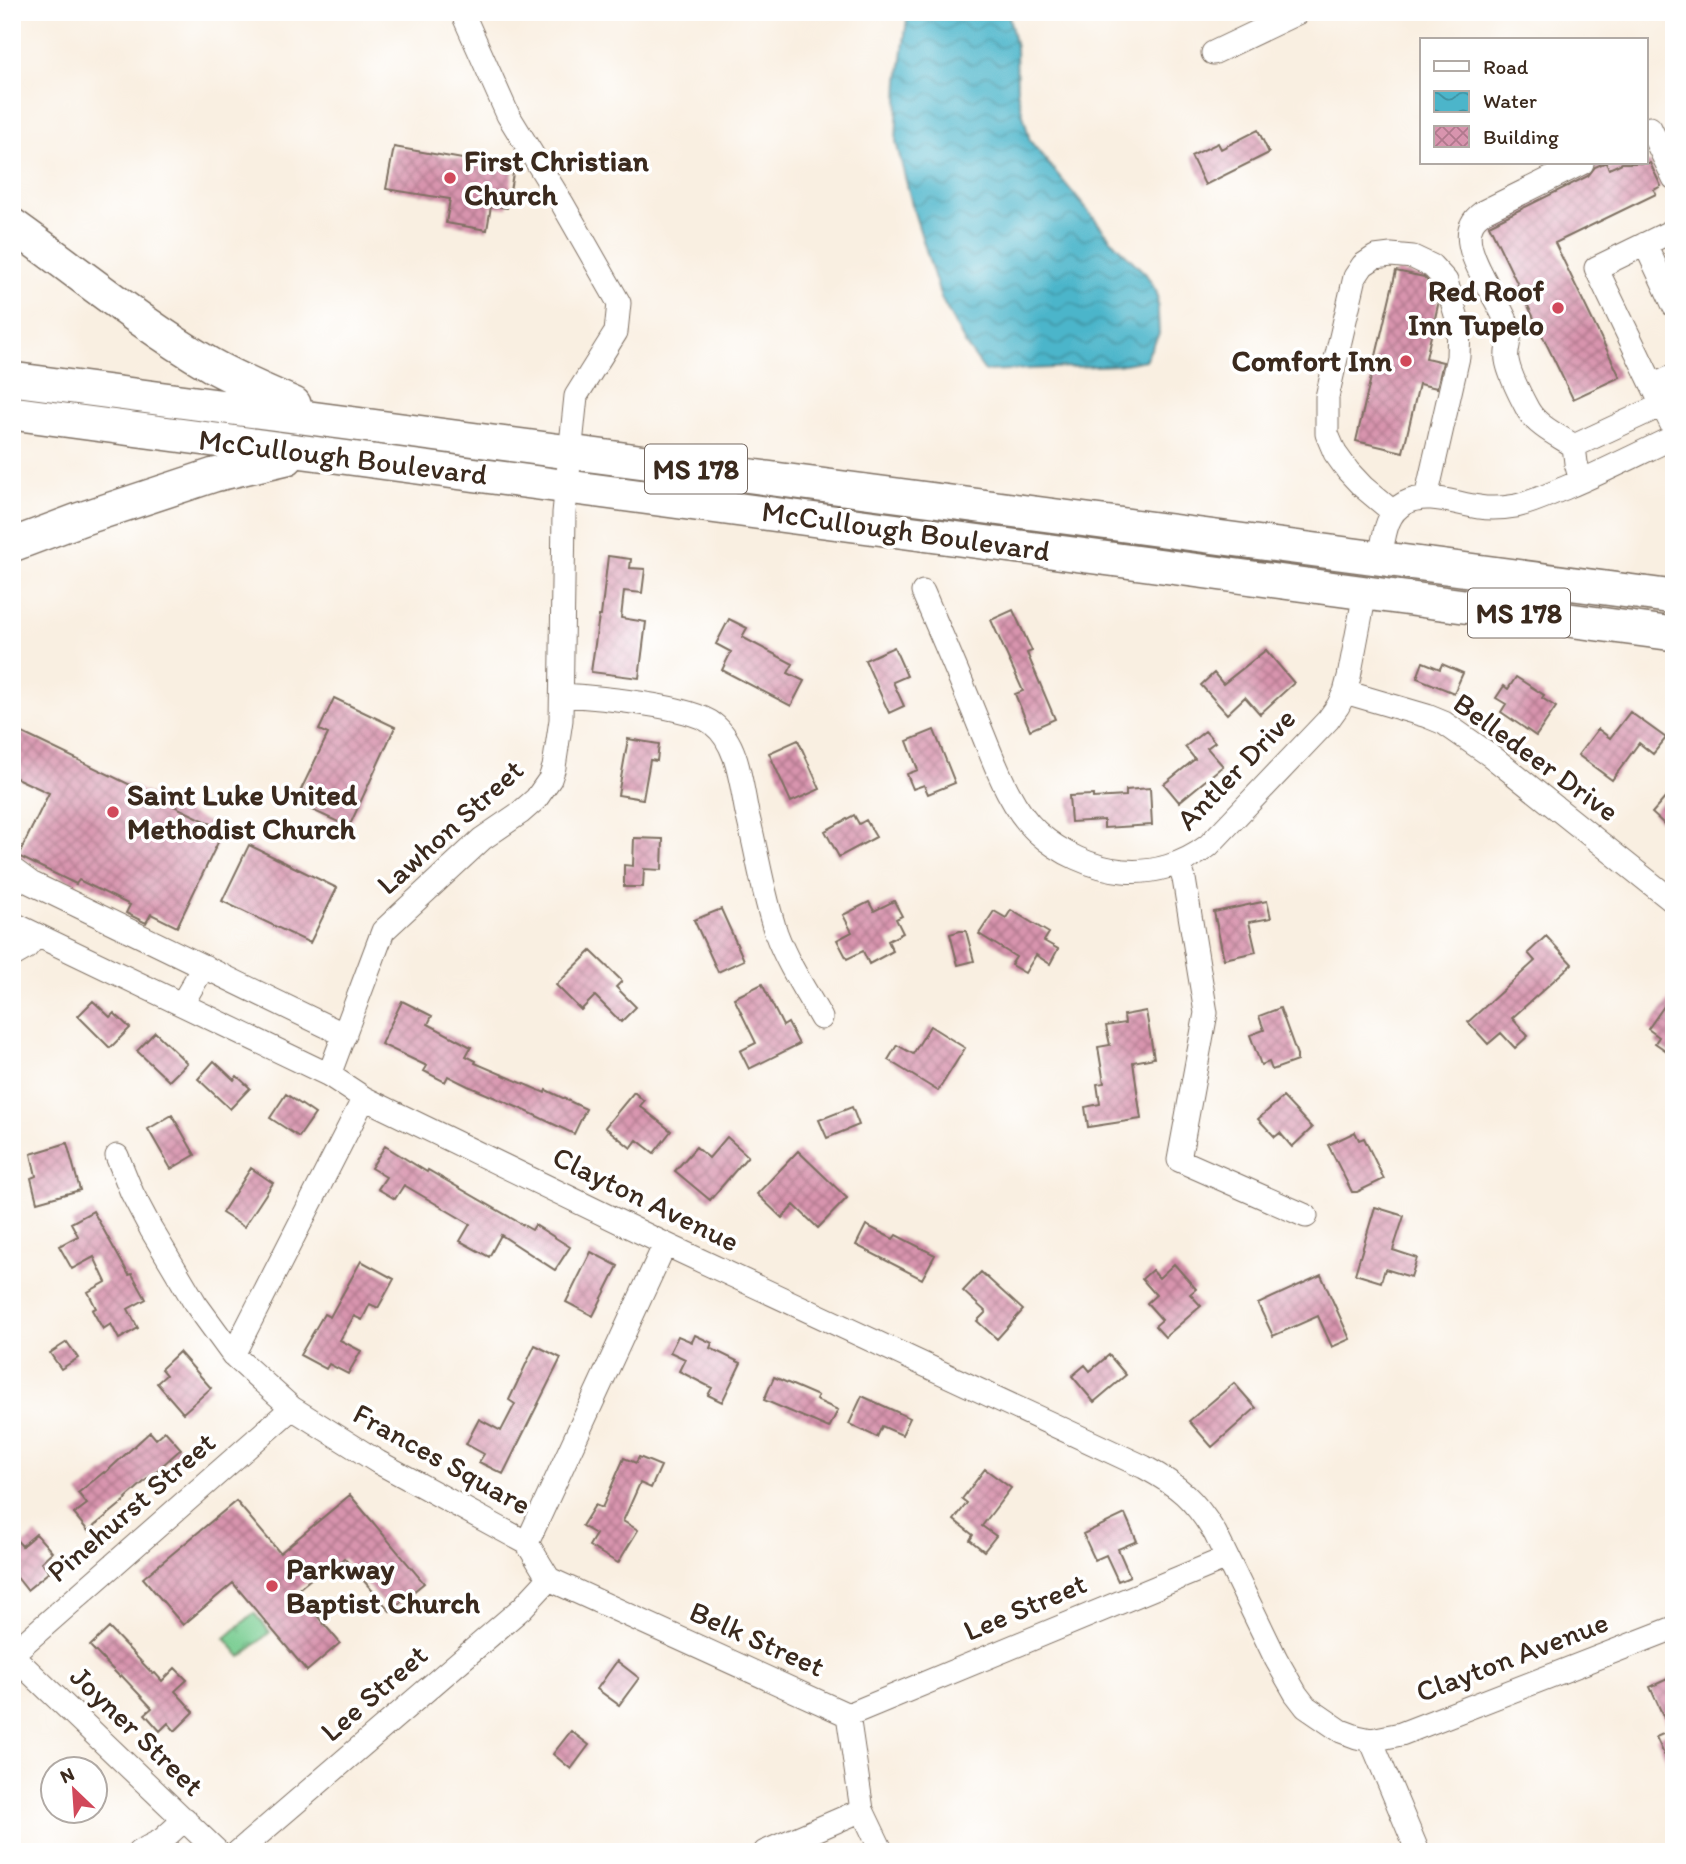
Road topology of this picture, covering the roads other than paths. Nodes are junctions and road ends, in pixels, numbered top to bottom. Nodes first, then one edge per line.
1 (462, 12) edge
2 (1299, 12) edge
3 (1213, 53) dead end
4 (1648, 129) edge
5 (1580, 164) edge
6 (1674, 178) edge
7 (12, 225) edge
8 (1674, 230) edge
9 (1645, 244) junction
10 (1674, 306) edge
11 (12, 379) edge
12 (1663, 389) edge
13 (12, 413) edge
14 (335, 421) junction
15 (1674, 429) edge
16 (1674, 438) edge
17 (1574, 446) junction
18 (569, 452) junction
19 (308, 453) junction
20 (1581, 481) junction
21 (567, 486) junction
22 (912, 497) junction
23 (1426, 498) junction
24 (1393, 512) junction
25 (904, 531) junction
26 (12, 545) edge
27 (1380, 559) junction
28 (1194, 570) junction
29 (1527, 577) junction
30 (923, 592) dead end
31 (1364, 593) junction
32 (1674, 597) edge
33 (1674, 634) edge
34 (1345, 692) junction
35 (562, 695) junction
36 (1179, 864) junction
37 (12, 869) edge
38 (1674, 902) edge
39 (12, 923) edge
40 (37, 935) junction
41 (12, 956) edge
42 (204, 966) junction
43 (182, 1004) junction
44 (821, 1018) dead end
45 (345, 1035) junction
46 (329, 1075) junction
47 (364, 1098) junction
48 (117, 1156) dead end
49 (1306, 1216) dead end
50 (665, 1244) junction
51 (233, 1355) junction
52 (292, 1408) junction
53 (527, 1543) junction
54 (1227, 1558) junction
55 (549, 1579) junction
56 (1674, 1628) edge
57 (12, 1655) edge
58 (848, 1715) junction
59 (1371, 1740) junction
60 (862, 1810) junction
61 (185, 1819) junction
62 (139, 1852) edge
63 (218, 1852) edge
64 (238, 1852) edge
65 (765, 1852) edge
66 (882, 1852) edge
67 (1418, 1852) edge

1 - 18 street, Lawhon Street
2 - 3 street
4 - 6 street
5 - 17 street
7 - 14 highway
8 - 9 street
9 - 10 street
9 - 12 street
11 - 14 highway, McCullough Boulevard / MS 178
12 - 15 street
12 - 17 street
13 - 19 highway, McCullough Boulevard / MS 178
14 - 18 highway, McCullough Boulevard / MS 178
16 - 20 street
17 - 20 street
18 - 21 street, Lawhon Street
18 - 22 highway, McCullough Boulevard / MS 178
19 - 21 highway, McCullough Boulevard / MS 178
19 - 26 highway
20 - 23 street
21 - 25 highway, McCullough Boulevard / MS 178
21 - 35 street, Lawhon Street
22 - 25 highway
22 - 27 highway, McCullough Boulevard / MS 178
23 - 24 street
23 - 24 street
24 - 27 street
25 - 28 highway, McCullough Boulevard / MS 178
27 - 28 highway
27 - 29 highway, McCullough Boulevard / MS 178
28 - 31 highway, McCullough Boulevard / MS 178
29 - 31 highway
29 - 32 highway, McCullough Boulevard / MS 178
30 - 36 street, Antler Drive
31 - 33 highway, McCullough Boulevard / MS 178
31 - 34 street, Antler Drive
34 - 36 street, Antler Drive
34 - 38 street, Belledeer Drive
35 - 44 street
35 - 45 street, Lawhon Street
36 - 49 street
37 - 42 street
39 - 40 street, Clayton Avenue
40 - 41 street
40 - 43 street, Clayton Avenue
42 - 43 street
42 - 45 street
43 - 46 street, Clayton Avenue
45 - 46 street, Lawhon Street
46 - 47 street, Clayton Avenue
47 - 50 street, Clayton Avenue
47 - 51 street
48 - 51 street, Frances Square
50 - 53 street, Frances Square
50 - 54 street, Clayton Avenue
51 - 52 street, Frances Square
52 - 53 street, Frances Square
52 - 57 street, Pinehurst Street
53 - 55 street
54 - 58 street, Lee Street
54 - 59 street, Clayton Avenue
55 - 58 street, Belk Street
55 - 64 street, Lee Street
56 - 59 street, Clayton Avenue
57 - 61 street, Joyner Street
58 - 60 street, Belk Street
59 - 67 street
60 - 65 street
60 - 66 street, Belk Street
61 - 62 street
61 - 63 street, Joyner Street

